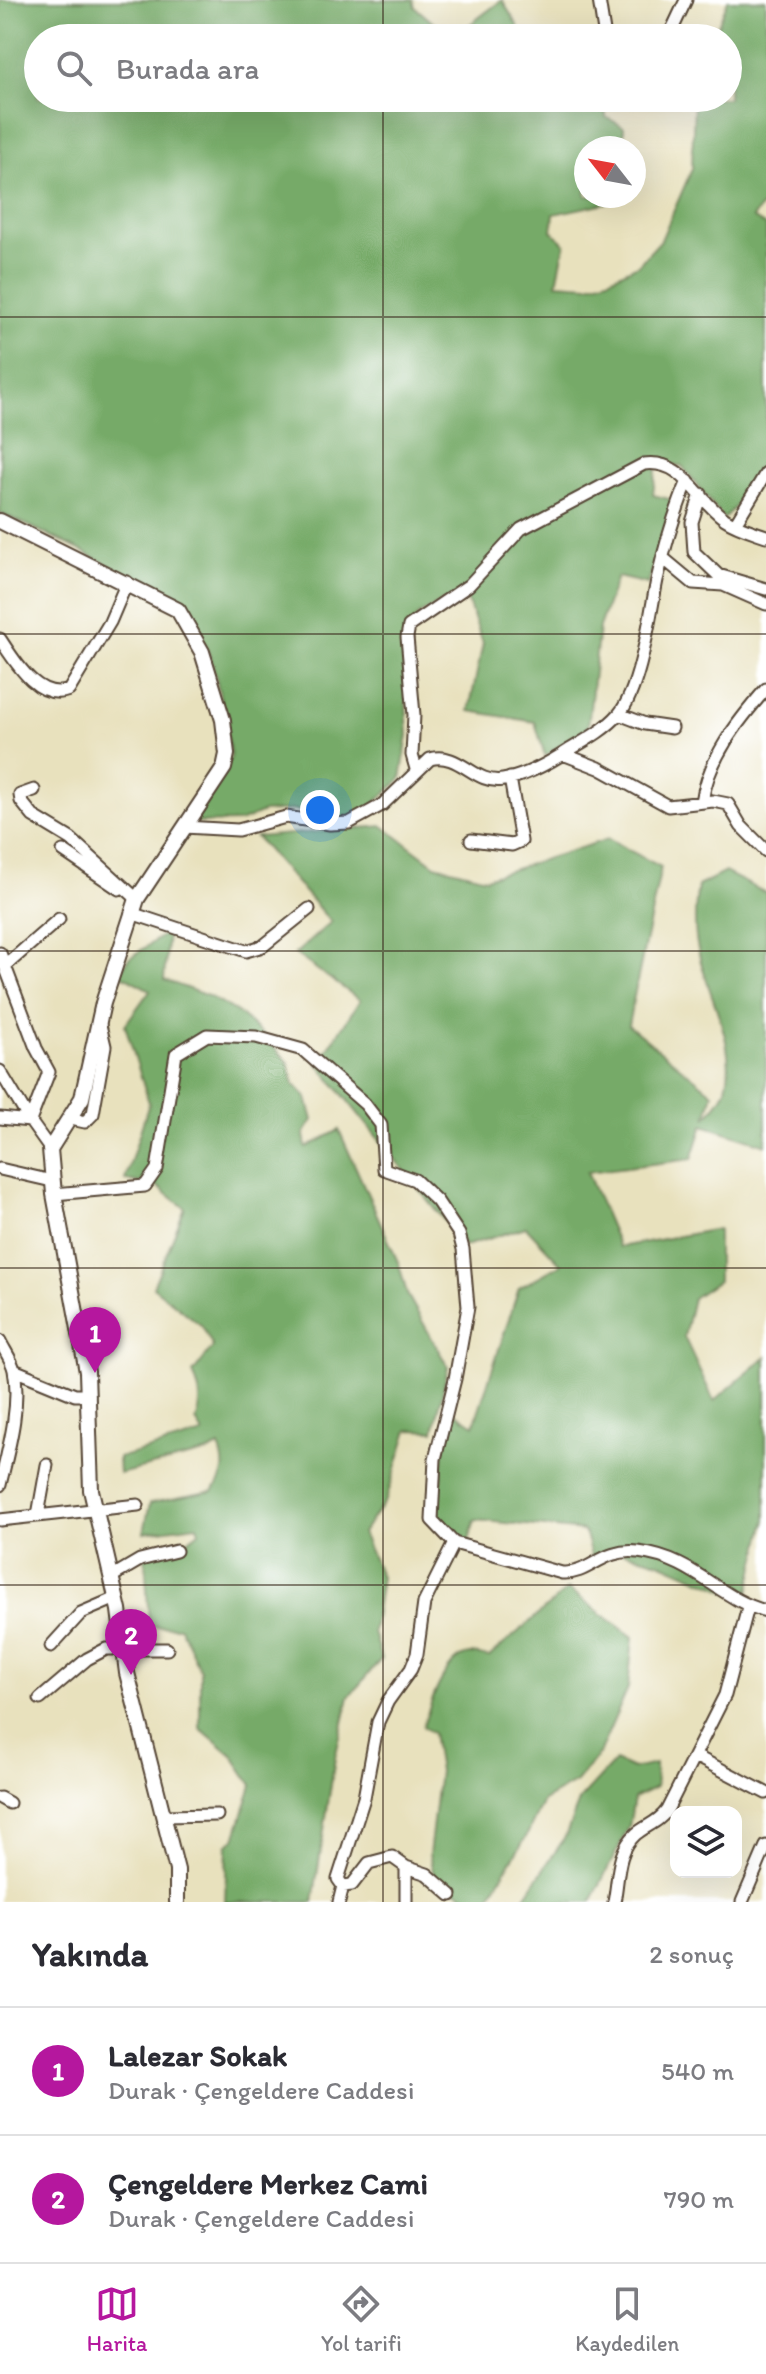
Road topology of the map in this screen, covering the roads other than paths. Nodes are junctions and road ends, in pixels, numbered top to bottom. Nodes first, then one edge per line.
1 (599, 0) edge
2 (686, 0) edge
3 (603, 24) edge
4 (675, 24) edge
5 (766, 473) edge
6 (688, 481) junction
7 (701, 494) junction
8 (0, 521) edge
9 (735, 524) junction
10 (766, 536) edge
11 (663, 558) junction
12 (127, 582) junction
13 (766, 589) edge
14 (766, 604) edge
15 (0, 639) edge
16 (766, 689) edge
17 (619, 714) junction
18 (672, 728) dead end
19 (563, 754) junction
20 (416, 769) junction
21 (510, 778) junction
22 (34, 790) dead end
23 (702, 802) junction
24 (184, 827) junction
25 (471, 840) dead end
26 (63, 851) dead end
27 (766, 851) edge
28 (137, 899) junction
29 (309, 909) dead end
30 (131, 913) junction
31 (59, 919) dead end
32 (0, 953) edge
33 (5, 966) junction
34 (0, 1071) edge
35 (0, 1118) edge
36 (30, 1121) junction
37 (50, 1149) junction
38 (0, 1169) edge
39 (53, 1188) junction
40 (0, 1341) edge
41 (14, 1370) junction
42 (89, 1395) junction
43 (47, 1465) dead end
44 (0, 1485) edge
45 (138, 1505) dead end
46 (95, 1511) junction
47 (38, 1515) junction
48 (0, 1520) edge
49 (454, 1543) junction
50 (176, 1551) dead end
51 (111, 1577) junction
52 (116, 1598) junction
53 (748, 1607) junction
54 (766, 1611) edge
55 (51, 1646) dead end
56 (124, 1647) junction
57 (167, 1649) dead end
58 (40, 1699) dead end
59 (695, 1756) junction
60 (766, 1793) edge
61 (217, 1815) dead end
62 (163, 1816) junction
63 (766, 1846) edge
64 (406, 1867) junction
65 (343, 1886) junction
66 (451, 1895) dead end
67 (177, 1902) edge
68 (339, 1902) edge
69 (406, 1902) edge
70 (614, 1902) edge
71 (742, 1902) edge

1 - 3 street
2 - 4 street
5 - 9 street
6 - 7 street
6 - 11 street
6 - 20 street
7 - 9 street
7 - 13 street
8 - 12 main road
9 - 10 street
11 - 14 street
11 - 17 street
12 - 15 street
12 - 24 main road
16 - 23 street
17 - 18 street
17 - 19 street
19 - 21 street
19 - 23 street
20 - 21 street
20 - 24 street
21 - 25 street
22 - 28 street
23 - 27 street
24 - 28 main road
26 - 28 street
28 - 30 main road
29 - 30 street
30 - 37 main road
31 - 33 street
32 - 33 street
33 - 36 street
34 - 36 street
35 - 36 street
36 - 37 street
37 - 39 main road
38 - 39 street
39 - 42 main road
39 - 49 street
40 - 41 street
41 - 42 street
41 - 44 street
42 - 46 main road
43 - 47 street
45 - 46 street
46 - 47 street
46 - 51 main road
47 - 48 street
49 - 53 street
49 - 65 street
50 - 51 street
51 - 52 main road
52 - 55 street
52 - 56 main road
53 - 54 street
53 - 59 street
56 - 57 street
56 - 58 street
56 - 62 main road
59 - 60 street
59 - 70 street
61 - 62 street
62 - 67 main road
63 - 71 street
64 - 65 street
64 - 66 street
64 - 69 street
65 - 68 street

